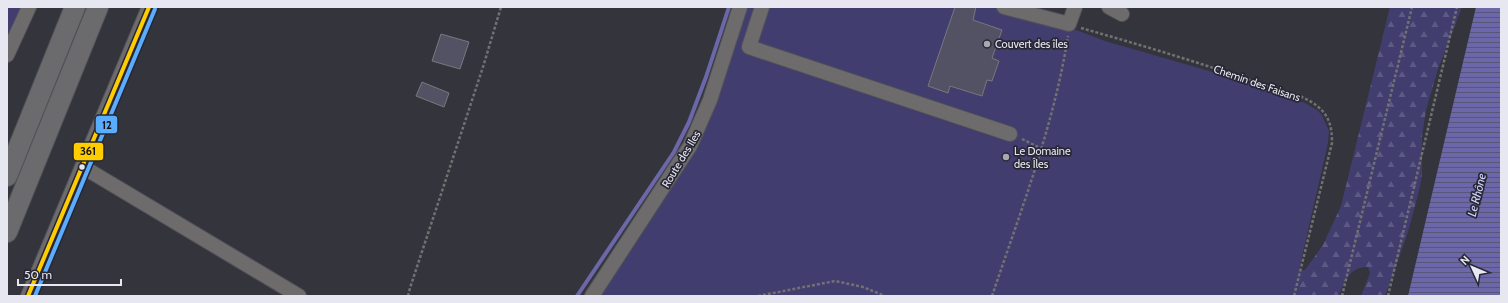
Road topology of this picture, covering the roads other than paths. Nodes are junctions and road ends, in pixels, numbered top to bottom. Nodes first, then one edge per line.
1 (29, 7) edge
2 (75, 7) edge
3 (98, 7) edge
4 (149, 7) edge
5 (740, 7) edge
6 (762, 7) edge
7 (1004, 7) edge
8 (1075, 7) edge
9 (1109, 7) edge
10 (1122, 14) dead end
11 (7, 55) edge
12 (1010, 134) road end
13 (83, 167) junction
14 (7, 176) edge
15 (7, 232) edge
16 (28, 296) edge
17 (299, 296) edge
18 (592, 296) edge

1 - 11 street
2 - 14 highway
3 - 15 highway
4 - 13 street
5 - 18 street, Route des Iles
6 - 12 street
7 - 8 street
9 - 10 street
13 - 16 street
13 - 17 street

